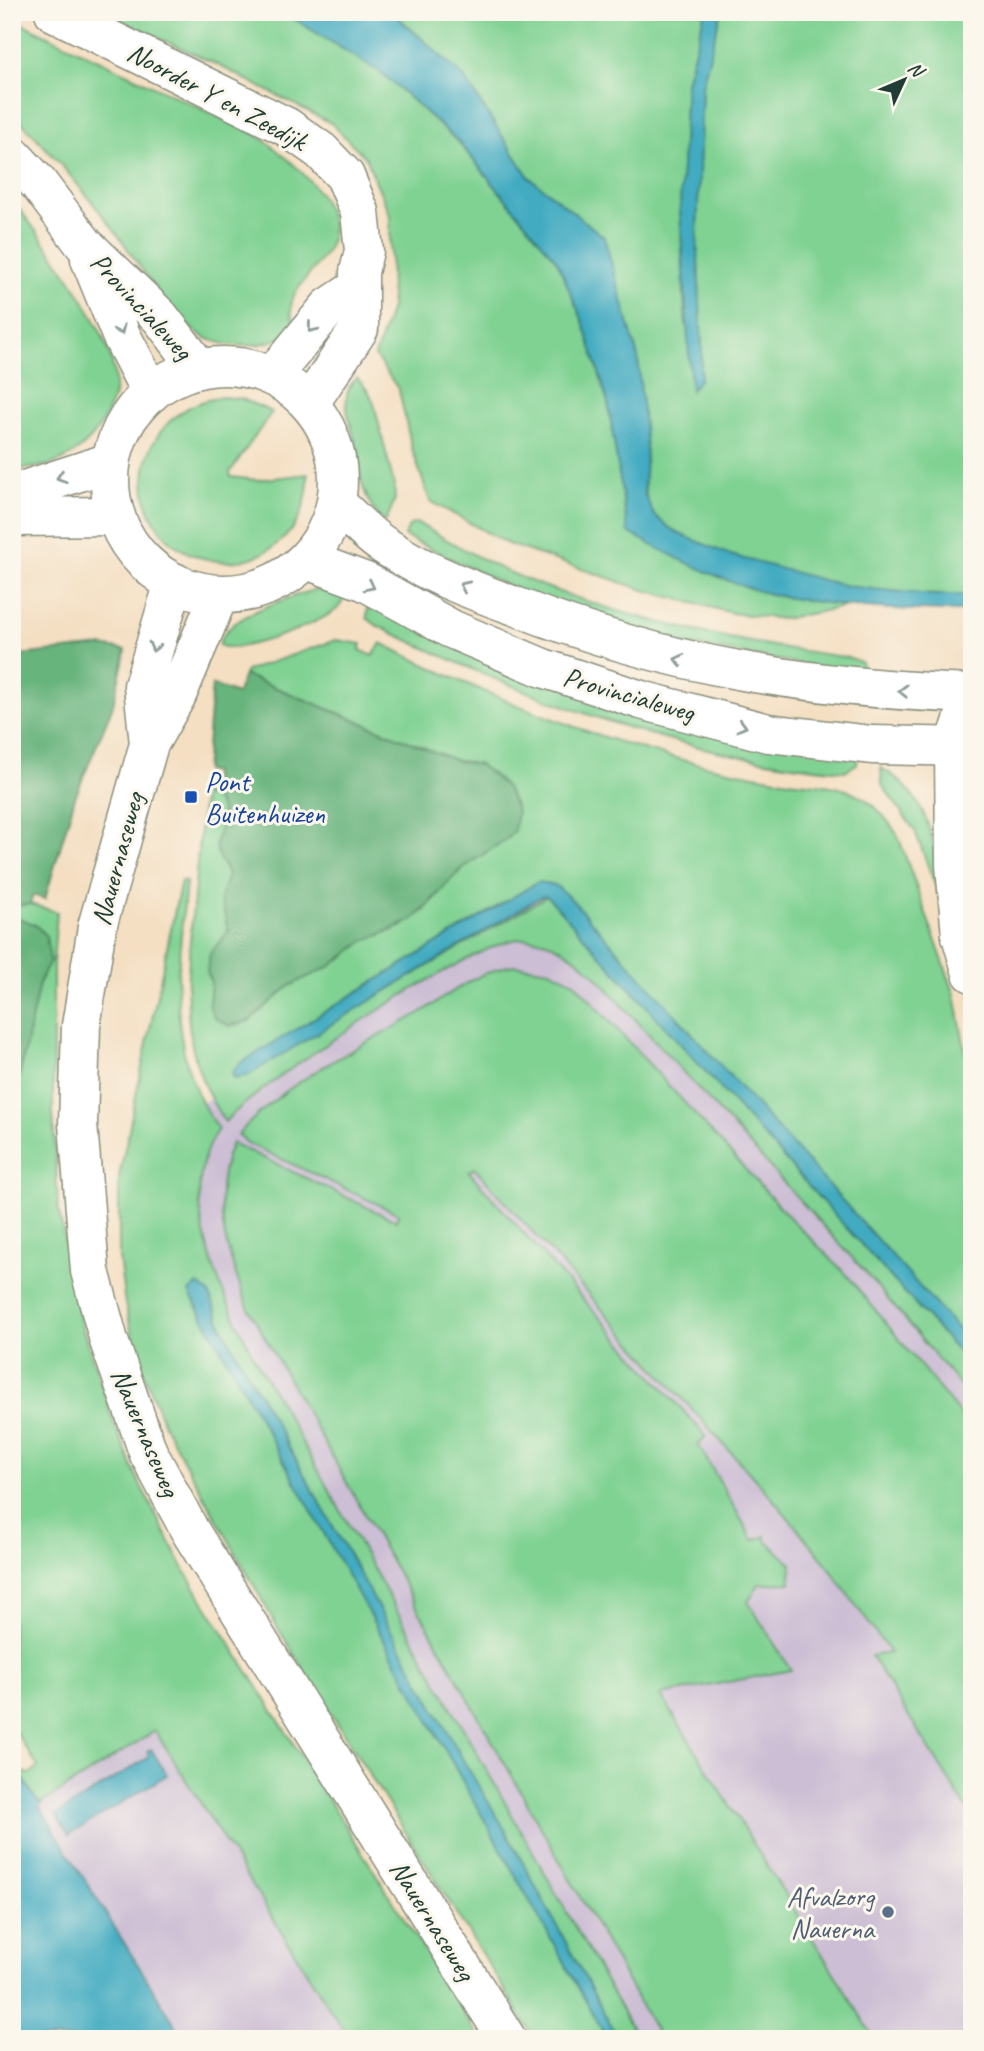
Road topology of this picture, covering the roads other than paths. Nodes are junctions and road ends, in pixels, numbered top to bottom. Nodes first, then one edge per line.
1 (54, 12) edge
2 (12, 155) edge
3 (84, 244) junction
4 (359, 286) junction
5 (199, 368) junction
6 (272, 376) junction
7 (151, 393) junction
8 (310, 403) junction
9 (110, 462) junction
10 (12, 494) edge
11 (337, 504) junction
12 (115, 516) junction
13 (12, 517) edge
14 (307, 560) junction
15 (174, 582) junction
16 (219, 595) junction
17 (972, 694) edge
18 (149, 744) junction
19 (963, 747) edge
20 (972, 973) edge
21 (507, 2039) edge

1 - 4 main road, Noorder Y en Zeedijk
2 - 3 main road, Provincialeweg
3 - 5 main road, Provincialeweg
3 -> 7 main road, Provincialeweg
4 -> 6 main road
4 - 8 main road, Noorder Y en Zeedijk
5 - 6 main road
5 - 7 main road
6 - 8 main road
7 - 9 main road
8 - 11 main road
9 -> 10 main road
9 - 12 main road
11 - 14 main road
17 -> 11 main road, Provincialeweg
12 - 13 main road
12 - 15 main road
14 - 16 main road
14 -> 19 main road, Provincialeweg
15 - 16 main road
15 -> 18 main road, Nauernaseweg
16 - 18 main road, Nauernaseweg
17 - 19 main road
18 - 21 main road, Nauernaseweg
19 - 20 main road

